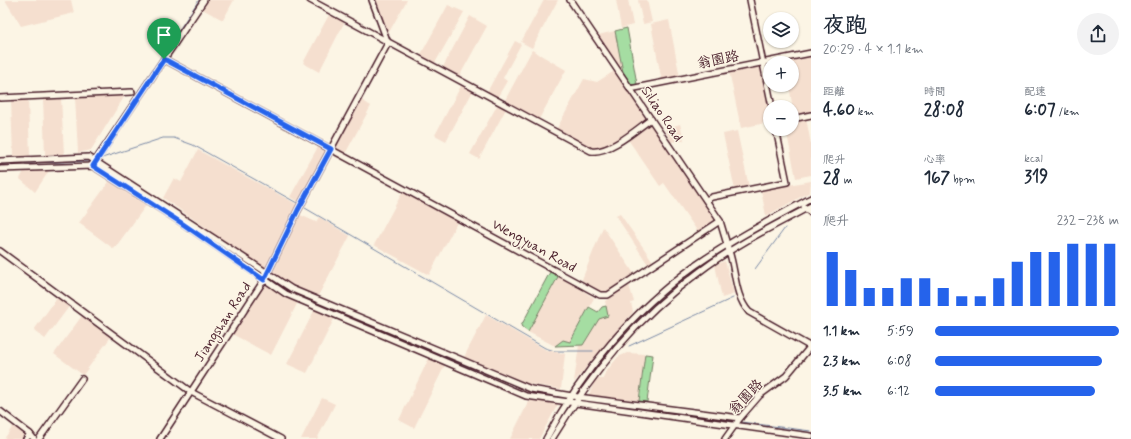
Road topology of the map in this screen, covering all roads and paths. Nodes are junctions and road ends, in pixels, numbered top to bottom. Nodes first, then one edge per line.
1 (204, 0) edge
2 (310, 0) edge
3 (372, 0) edge
4 (570, 0) edge
5 (750, 0) edge
6 (388, 43) junction
7 (811, 53) edge
8 (797, 56) edge
9 (164, 59) junction
10 (763, 63) joint
11 (630, 89) junction
12 (132, 92) dead end
13 (0, 98) edge
14 (811, 115) edge
15 (799, 118) edge
16 (651, 119) junction
17 (777, 136) edge
18 (331, 149) junction
19 (0, 161) edge
20 (94, 164) junction
21 (0, 169) edge
22 (811, 198) edge
23 (706, 200) junction
24 (801, 203) junction
25 (811, 206) edge
26 (805, 209) junction
27 (811, 213) edge
28 (720, 221) junction
29 (727, 244) junction
30 (0, 251) edge
31 (730, 251) junction
32 (267, 274) junction
33 (264, 280) junction
34 (811, 347) edge
35 (82, 379) dead end
36 (191, 392) junction
37 (572, 396) junction
38 (578, 397) junction
39 (567, 403) junction
40 (574, 403) junction
41 (0, 411) edge
42 (740, 418) junction
43 (735, 426) junction
44 (30, 434) junction
45 (811, 436) edge
46 (26, 439) edge
47 (34, 439) edge
48 (39, 439) edge
49 (160, 439) edge
50 (282, 439) edge
51 (546, 439) edge
52 (552, 439) edge
53 (725, 439) edge

1 - 9 street
2 - 6 street
3 - 6 street
4 - 11 street, Siliao Road
5 - 10 street
6 - 16 street
6 - 18 street
7 - 8 street, 翁園路
9 - 18 street
9 - 20 street
10 - 11 street, 翁園路
11 - 16 street, Siliao Road
12 - 13 street
14 - 15 street
16 - 23 street, Siliao Road
17 - 23 street
18 - 28 street, Wengyuan Road
18 - 32 street, Jiangshan Road
19 - 20 street
20 - 21 street
20 - 32 street
20 - 33 street
22 - 24 street
23 - 28 street, Siliao Road
24 - 26 street
24 - 29 street
25 - 26 street
26 - 27 street
26 - 31 street
28 - 29 street, Siliao Road
29 - 31 street, Siliao Road
29 - 37 street
30 - 36 street
31 - 34 street
31 - 38 street
32 - 33 street, Jiangshan Road
32 - 37 street
33 - 36 street, Jiangshan Road
33 - 39 street
34 - 42 street, 翁園路
35 - 48 street
36 - 49 street, Jiangshan Road
36 - 50 street
37 - 38 street
37 - 39 street
38 - 40 street
38 - 42 street
39 - 40 street
39 - 51 street
40 - 43 street
40 - 52 street
41 - 44 street
42 - 43 street, 翁園路
43 - 45 street, 翁園路
43 - 53 street
44 - 46 street
44 - 47 street

